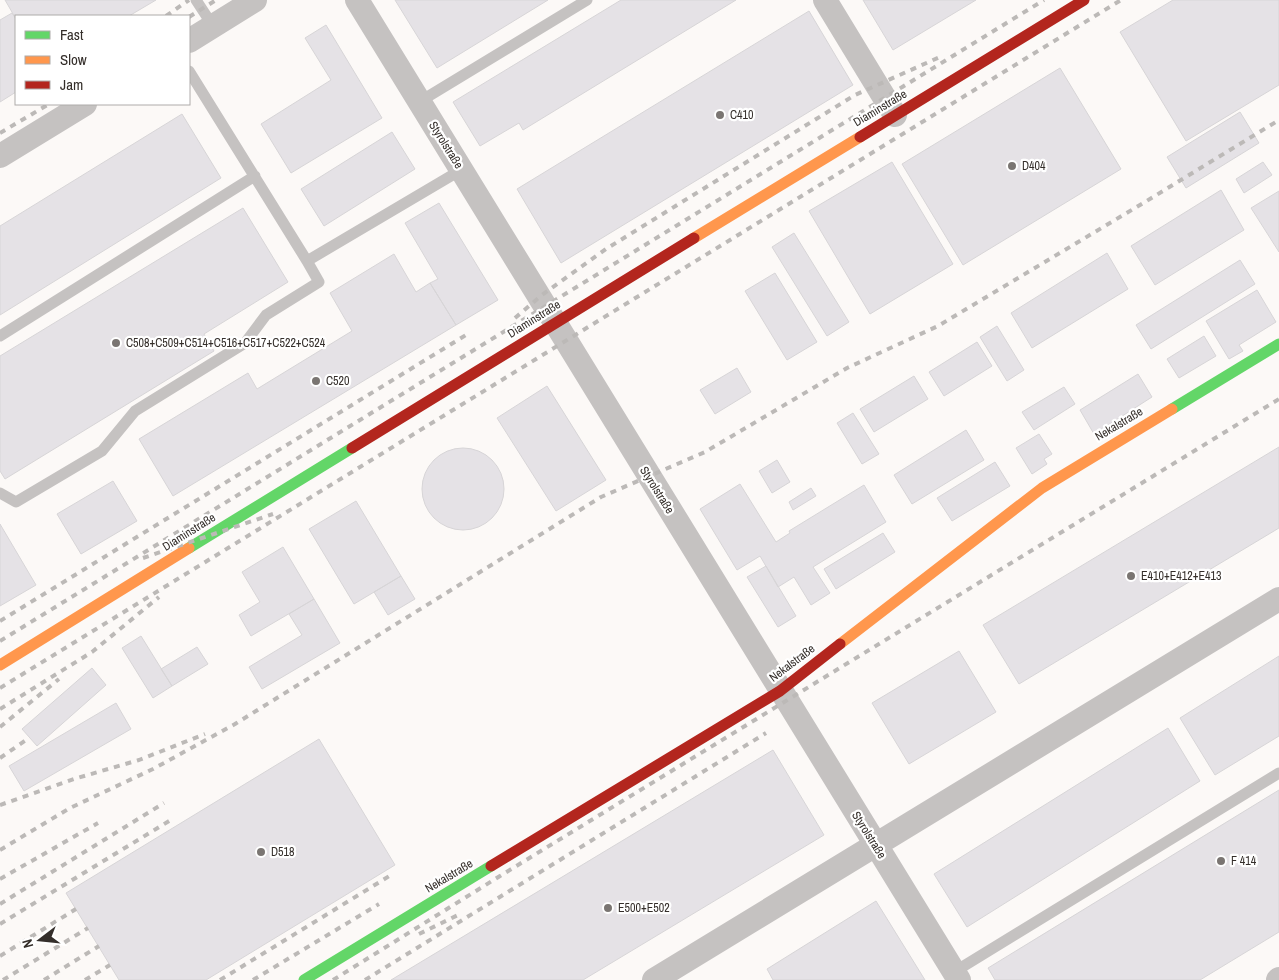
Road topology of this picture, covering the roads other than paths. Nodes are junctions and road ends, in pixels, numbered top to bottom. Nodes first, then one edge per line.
1 (196, 0) edge
2 (255, 0) edge
3 (356, 0) edge
4 (587, 0) edge
5 (825, 0) edge
6 (1084, 0) edge
7 (213, 26) junction
8 (190, 40) edge
9 (190, 74) edge
10 (419, 102) junction
11 (83, 105) edge
12 (895, 115) junction
13 (0, 156) edge
14 (461, 170) junction
15 (254, 176) junction
16 (307, 261) junction
17 (554, 323) junction
18 (0, 336) edge
19 (1279, 344) edge
20 (0, 494) edge
21 (1279, 599) edge
22 (0, 665) edge
23 (780, 690) junction
24 (1279, 773) edge
25 (875, 845) junction
26 (956, 976) edge
27 (304, 980) edge
28 (654, 980) edge

1 - 7 lane
2 - 7 street
3 - 10 street, Styrolstraße
4 - 10 lane
5 - 12 street
6 - 12 street, Diaminstraße
7 - 8 street
9 - 15 lane
10 - 14 street, Styrolstraße
11 - 13 street
12 - 17 street, Diaminstraße
14 - 16 lane
14 - 17 street, Styrolstraße
15 - 16 lane
15 - 18 lane
16 - 20 lane
17 - 22 street, Diaminstraße
17 - 23 street, Styrolstraße
19 - 23 street, Nekalstraße
21 - 25 street
23 - 25 street, Styrolstraße
23 - 27 street, Nekalstraße
24 - 26 lane
25 - 26 street, Styrolstraße
25 - 28 street

